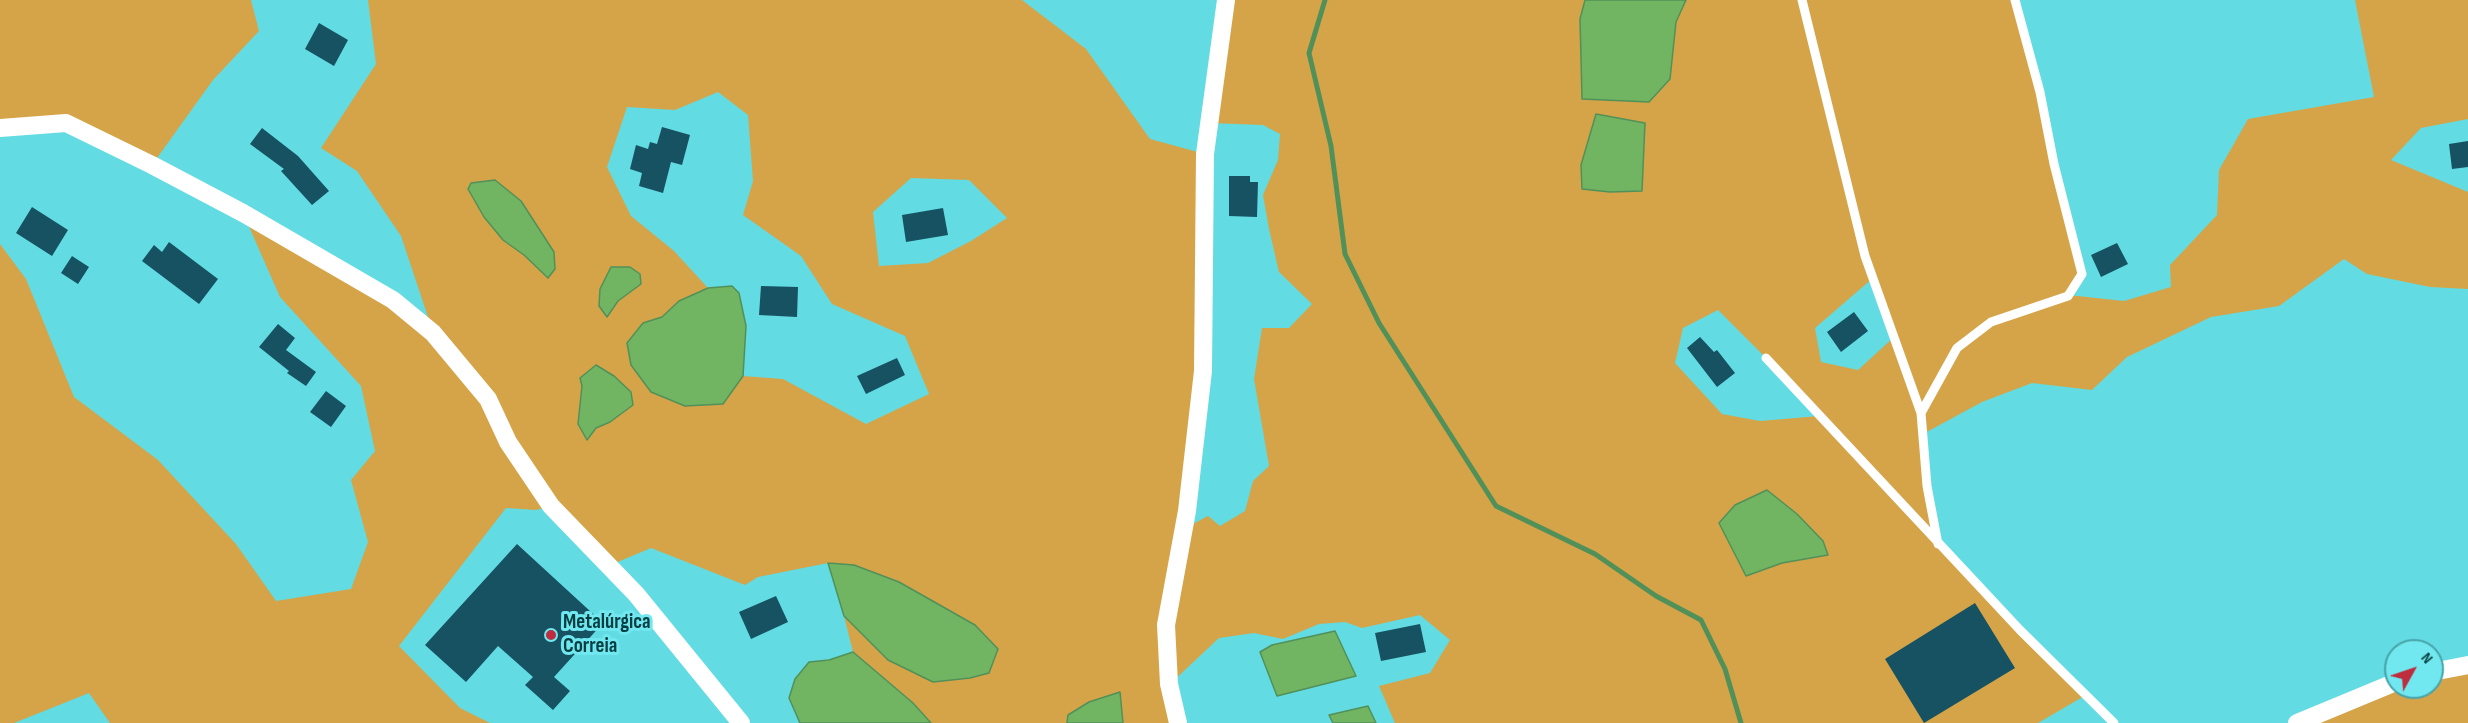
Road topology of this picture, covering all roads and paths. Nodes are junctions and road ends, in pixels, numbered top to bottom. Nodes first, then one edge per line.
1 (1226, 0) edge
2 (1802, 0) edge
3 (2015, 0) edge
4 (0, 128) edge
5 (1766, 358) dead end
6 (1921, 413) junction
7 (1938, 544) junction
8 (2468, 665) edge
9 (2444, 670) edge
10 (2384, 687) edge
11 (741, 723) edge
12 (1178, 723) edge
13 (2115, 723) edge
14 (2298, 723) edge

1 - 12 street
2 - 6 lane
3 - 6 lane
4 - 11 street
5 - 7 lane
6 - 7 lane
7 - 13 lane
8 - 9 street
10 - 14 street

